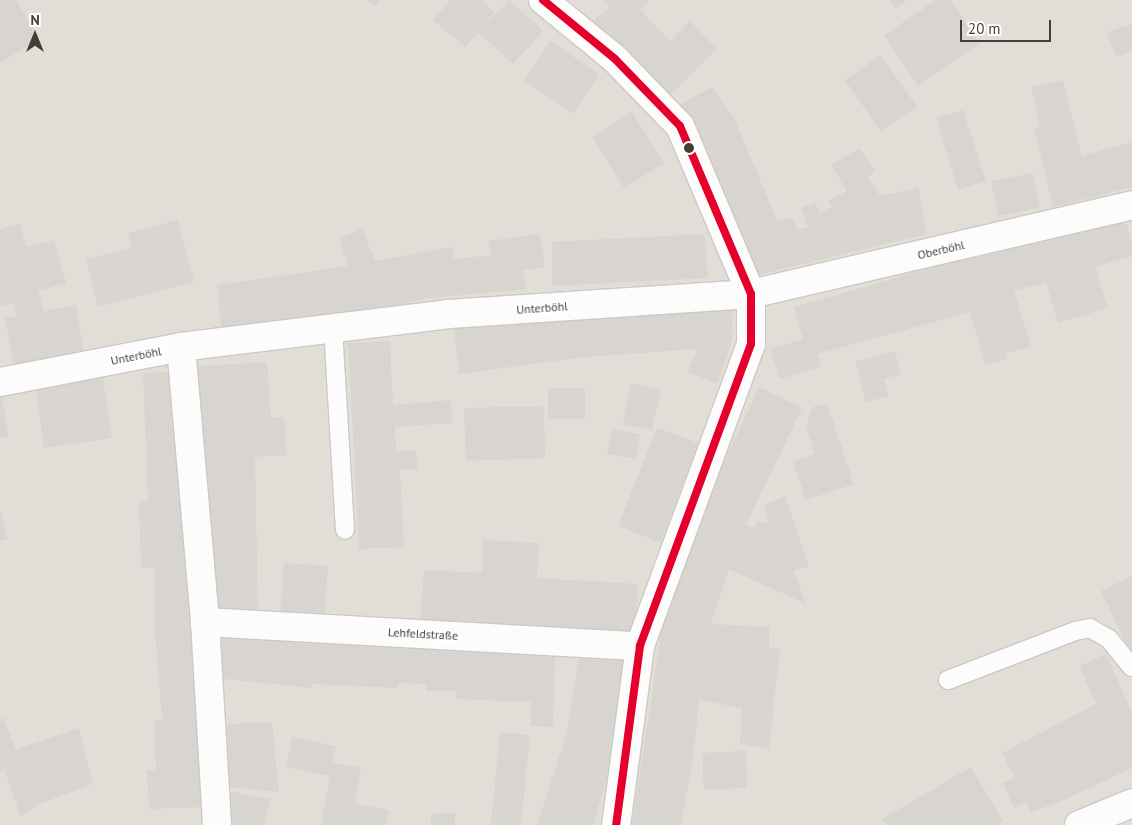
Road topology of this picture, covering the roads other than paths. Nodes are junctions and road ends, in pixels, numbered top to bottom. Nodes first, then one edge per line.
1 (543, 0) edge
2 (1132, 206) edge
3 (751, 294) junction
4 (333, 328) junction
5 (181, 347) junction
6 (0, 382) edge
7 (345, 530) dead end
8 (205, 622) junction
9 (640, 646) junction
10 (1132, 667) edge
11 (948, 680) dead end
12 (1132, 803) edge
13 (217, 825) edge
14 (616, 825) edge
15 (1079, 825) edge

1 - 3 street
2 - 3 street, Oberböhl
3 - 4 street, Unterböhl
3 - 9 street
4 - 5 street, Unterböhl
4 - 7 lane
5 - 6 street, Unterböhl
5 - 8 street
8 - 9 street, Lehfeldstraße
8 - 13 street
9 - 14 street
10 - 11 lane
12 - 15 street

